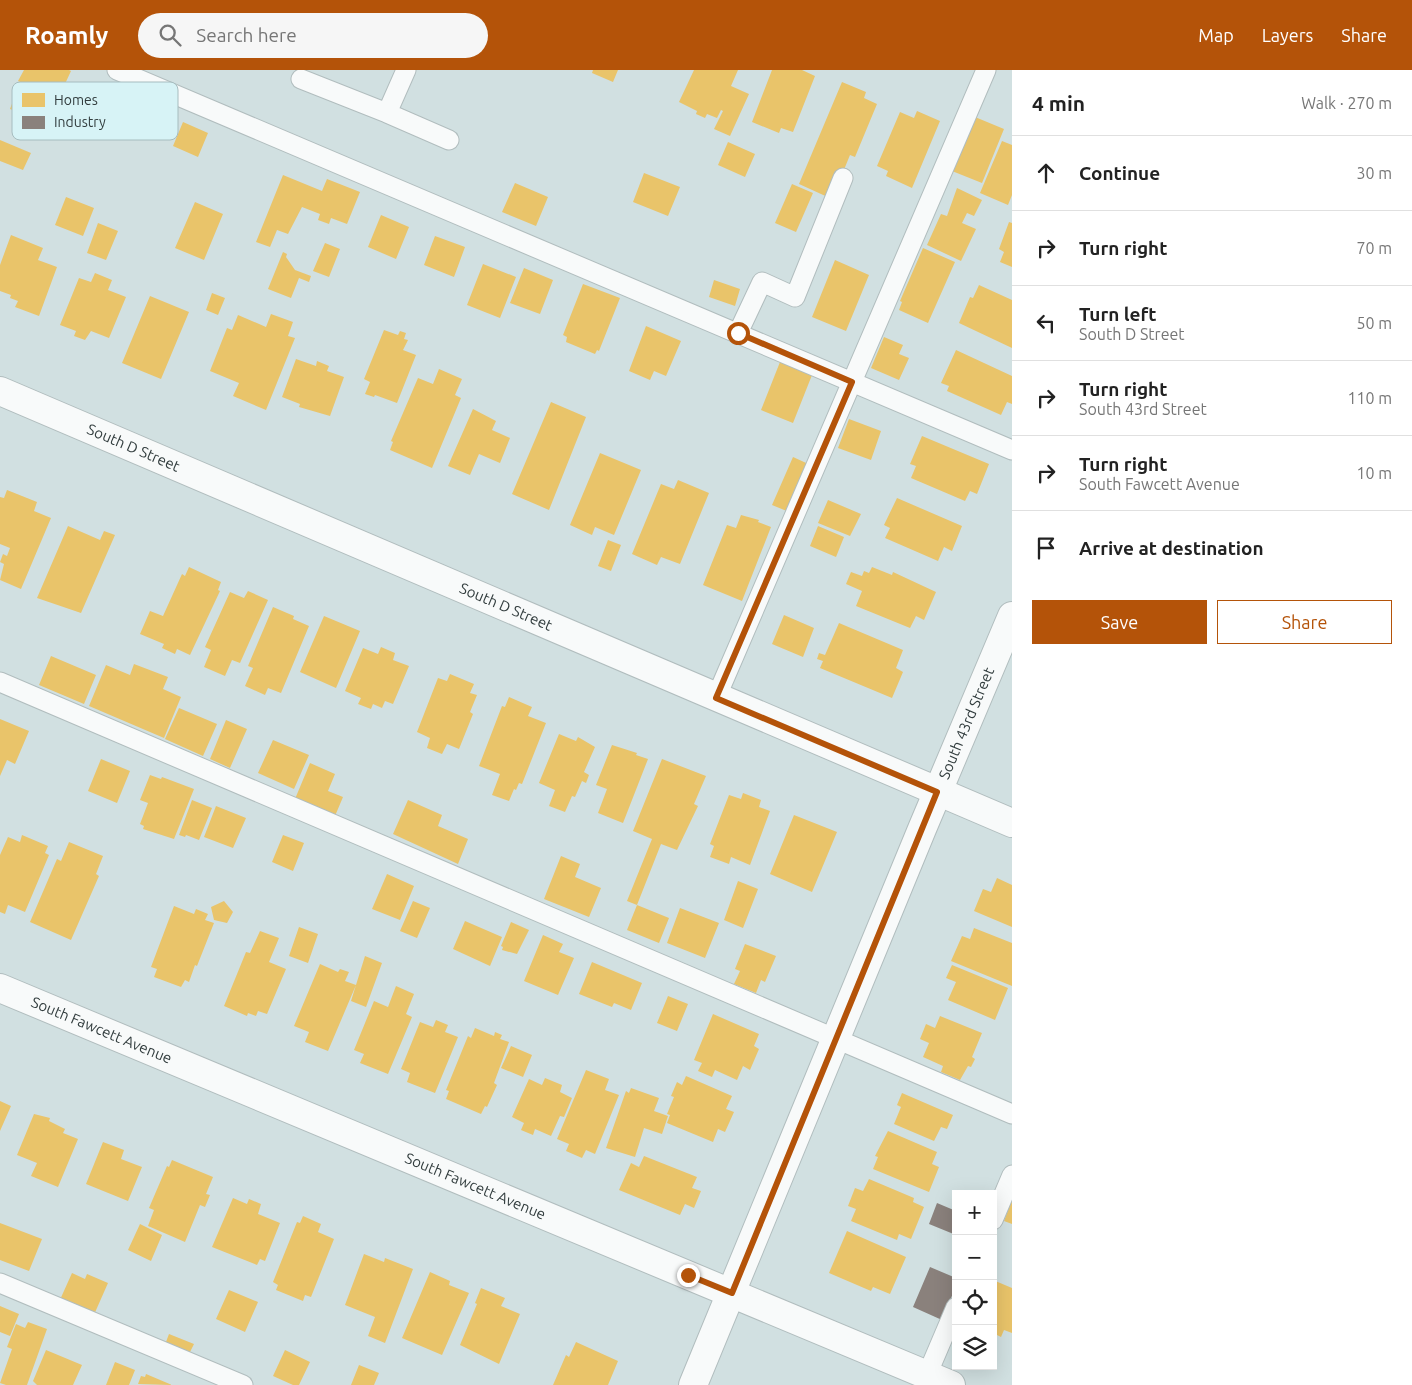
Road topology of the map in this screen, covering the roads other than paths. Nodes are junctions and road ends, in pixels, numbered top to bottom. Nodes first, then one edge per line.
1 (117, 70) edge
2 (406, 70) edge
3 (986, 70) edge
4 (301, 78) dead end
5 (145, 82) edge
6 (178, 96) edge
7 (387, 113) junction
8 (449, 140) dead end
9 (843, 178) dead end
10 (738, 333) junction
11 (852, 382) junction
12 (0, 391) edge
13 (1012, 450) edge
14 (1012, 616) edge
15 (0, 682) edge
16 (716, 698) junction
17 (937, 792) junction
18 (1012, 823) edge
19 (0, 988) edge
20 (834, 1040) junction
21 (1012, 1114) edge
22 (1012, 1175) edge
23 (997, 1211) edge
24 (0, 1283) edge
25 (732, 1293) junction
26 (952, 1324) edge
27 (939, 1380) edge
28 (243, 1385) edge
29 (693, 1385) edge

1 - 5 lane
2 - 7 lane
3 - 11 lane
4 - 7 lane
6 - 10 lane
7 - 8 lane
9 - 10 lane
10 - 11 lane
11 - 13 lane
11 - 16 lane
12 - 16 street, South D Street
14 - 17 street, South 43rd Street
15 - 20 lane
16 - 17 street, South D Street
17 - 18 street, South D Street
17 - 20 street, South 43rd Street
19 - 25 street, South Fawcett Avenue
20 - 21 lane
20 - 25 street, South 43rd Street
22 - 23 lane
24 - 28 lane
25 - 27 street, South Fawcett Avenue
25 - 29 street, South 43rd Street
26 - 27 lane

